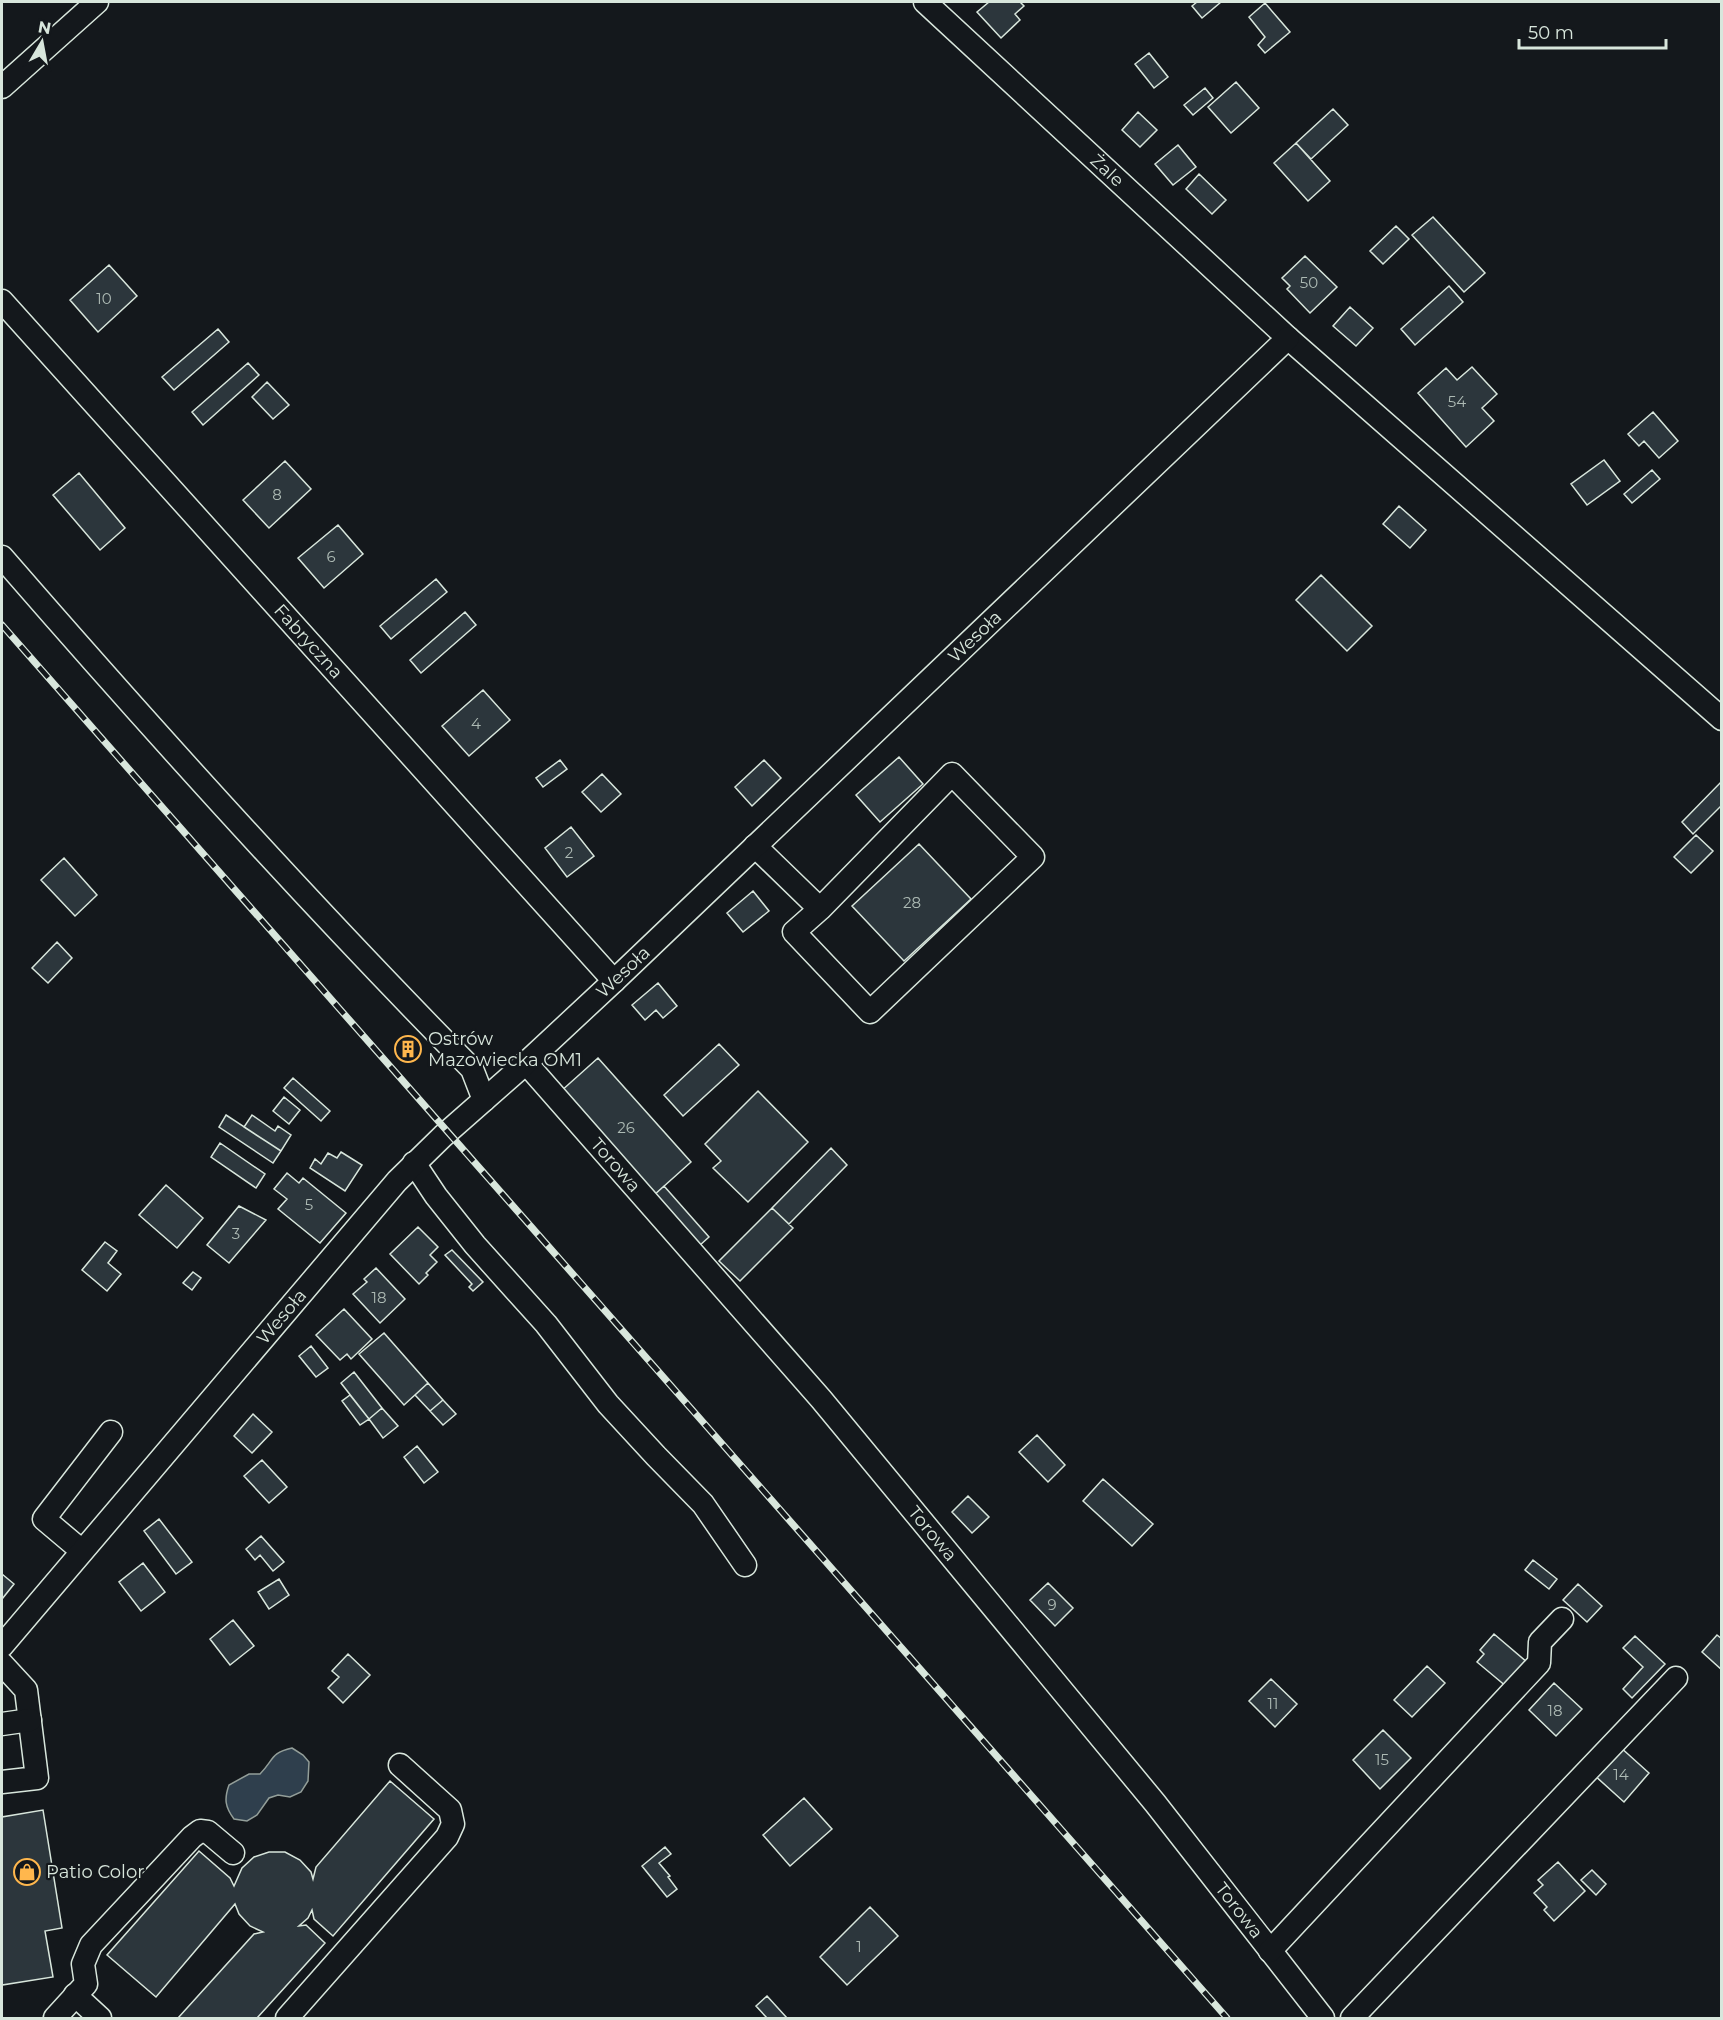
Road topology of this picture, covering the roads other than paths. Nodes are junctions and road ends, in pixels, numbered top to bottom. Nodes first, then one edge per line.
1 (97, 2) edge
2 (925, 2) edge
3 (2, 87) edge
4 (2, 301) edge
5 (1288, 338) junction
6 (2, 557) edge
7 (1722, 719) edge
8 (755, 846) junction
9 (820, 909) junction
10 (614, 981) junction
11 (526, 1063) junction
12 (484, 1100) junction
13 (414, 1164) junction
14 (111, 1432) dead end
15 (82, 1551) junction
16 (745, 1565) dead end
17 (1562, 1618) dead end
18 (2, 1646) edge
19 (2, 1664) edge
20 (1676, 1678) dead end
21 (30, 1720) junction
22 (2, 1724) edge
23 (400, 1765) dead end
24 (2, 1782) edge
25 (233, 1853) dead end
26 (1270, 1951) junction
27 (75, 1995) junction
28 (55, 2019) edge
29 (100, 2019) edge
30 (287, 2019) edge
31 (1323, 2019) edge
32 (1352, 2019) edge

1 - 3 street
2 - 5 street, Żale
4 - 10 street, Fabryczna
5 - 7 street, Żale
5 - 8 street, Wesoła
6 - 12 street
8 - 9 street
8 - 10 street, Wesoła
9 - 9 street
10 - 11 street, Wesoła
11 - 12 street, Wesoła
11 - 26 street, Torowa
12 - 13 street, Wesoła
13 - 15 street, Wesoła
13 - 16 street
14 - 15 street
15 - 18 street, Wesoła
17 - 26 street
19 - 21 street
20 - 32 street
21 - 22 street
21 - 24 street
23 - 30 street
25 - 27 street
26 - 31 street, Torowa
27 - 28 street
27 - 29 street

